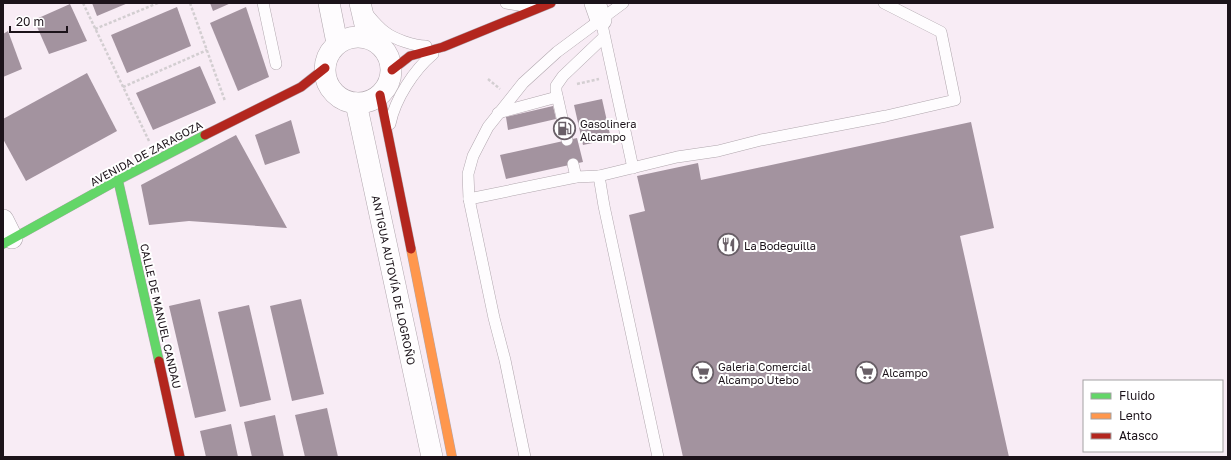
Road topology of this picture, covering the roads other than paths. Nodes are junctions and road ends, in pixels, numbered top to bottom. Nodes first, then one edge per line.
1 (263, 3) edge
2 (329, 3) edge
3 (506, 3) edge
4 (551, 3) edge
5 (622, 3) edge
6 (884, 3) edge
7 (360, 5) edge
8 (538, 8) junction
9 (600, 20) edge
10 (368, 37) junction
11 (337, 43) junction
12 (442, 47) junction
13 (410, 56) joint
14 (390, 62) junction
15 (276, 64) dead end
16 (322, 81) junction
17 (301, 87) junction
18 (380, 95) junction
19 (557, 97) junction
20 (356, 103) junction
21 (498, 114) junction
22 (388, 136) junction
23 (567, 140) dead end
24 (573, 164) dead end
25 (633, 168) junction
26 (599, 176) junction
27 (576, 177) junction
28 (118, 180) junction
29 (469, 199) junction
30 (6, 234) edge
31 (180, 457) edge
32 (432, 457) edge
33 (452, 457) edge
34 (525, 457) edge
35 (658, 457) edge

1 - 15 lane
2 - 11 street
3 - 8 lane
4 - 8 street
5 - 9 lane
6 - 25 lane
7 - 10 street
7 - 12 lane
8 - 12 street
9 - 19 lane
9 - 21 lane
9 - 25 lane
10 - 11 street
10 - 14 street
11 - 16 street
12 - 13 street
12 - 22 lane
13 - 14 street
14 - 18 street
16 - 17 street, AVENIDA DE ZARAGOZA
16 - 17 street, AVENIDA DE ZARAGOZA
16 - 20 street
17 - 28 street, AVENIDA DE ZARAGOZA
18 - 20 street
18 - 22 street, ANTIGUA AUTOVÍA DE LOGROÑO
19 - 21 lane
19 - 23 lane
20 - 32 street, ANTIGUA AUTOVÍA DE LOGROÑO
21 - 29 lane
22 - 33 street, ANTIGUA AUTOVÍA DE LOGROÑO
24 - 27 lane
25 - 26 lane
26 - 27 lane
26 - 35 lane
27 - 29 lane
28 - 30 street, AVENIDA DE ZARAGOZA
28 - 31 street, CALLE DE MANUEL CANDAU
29 - 34 lane

